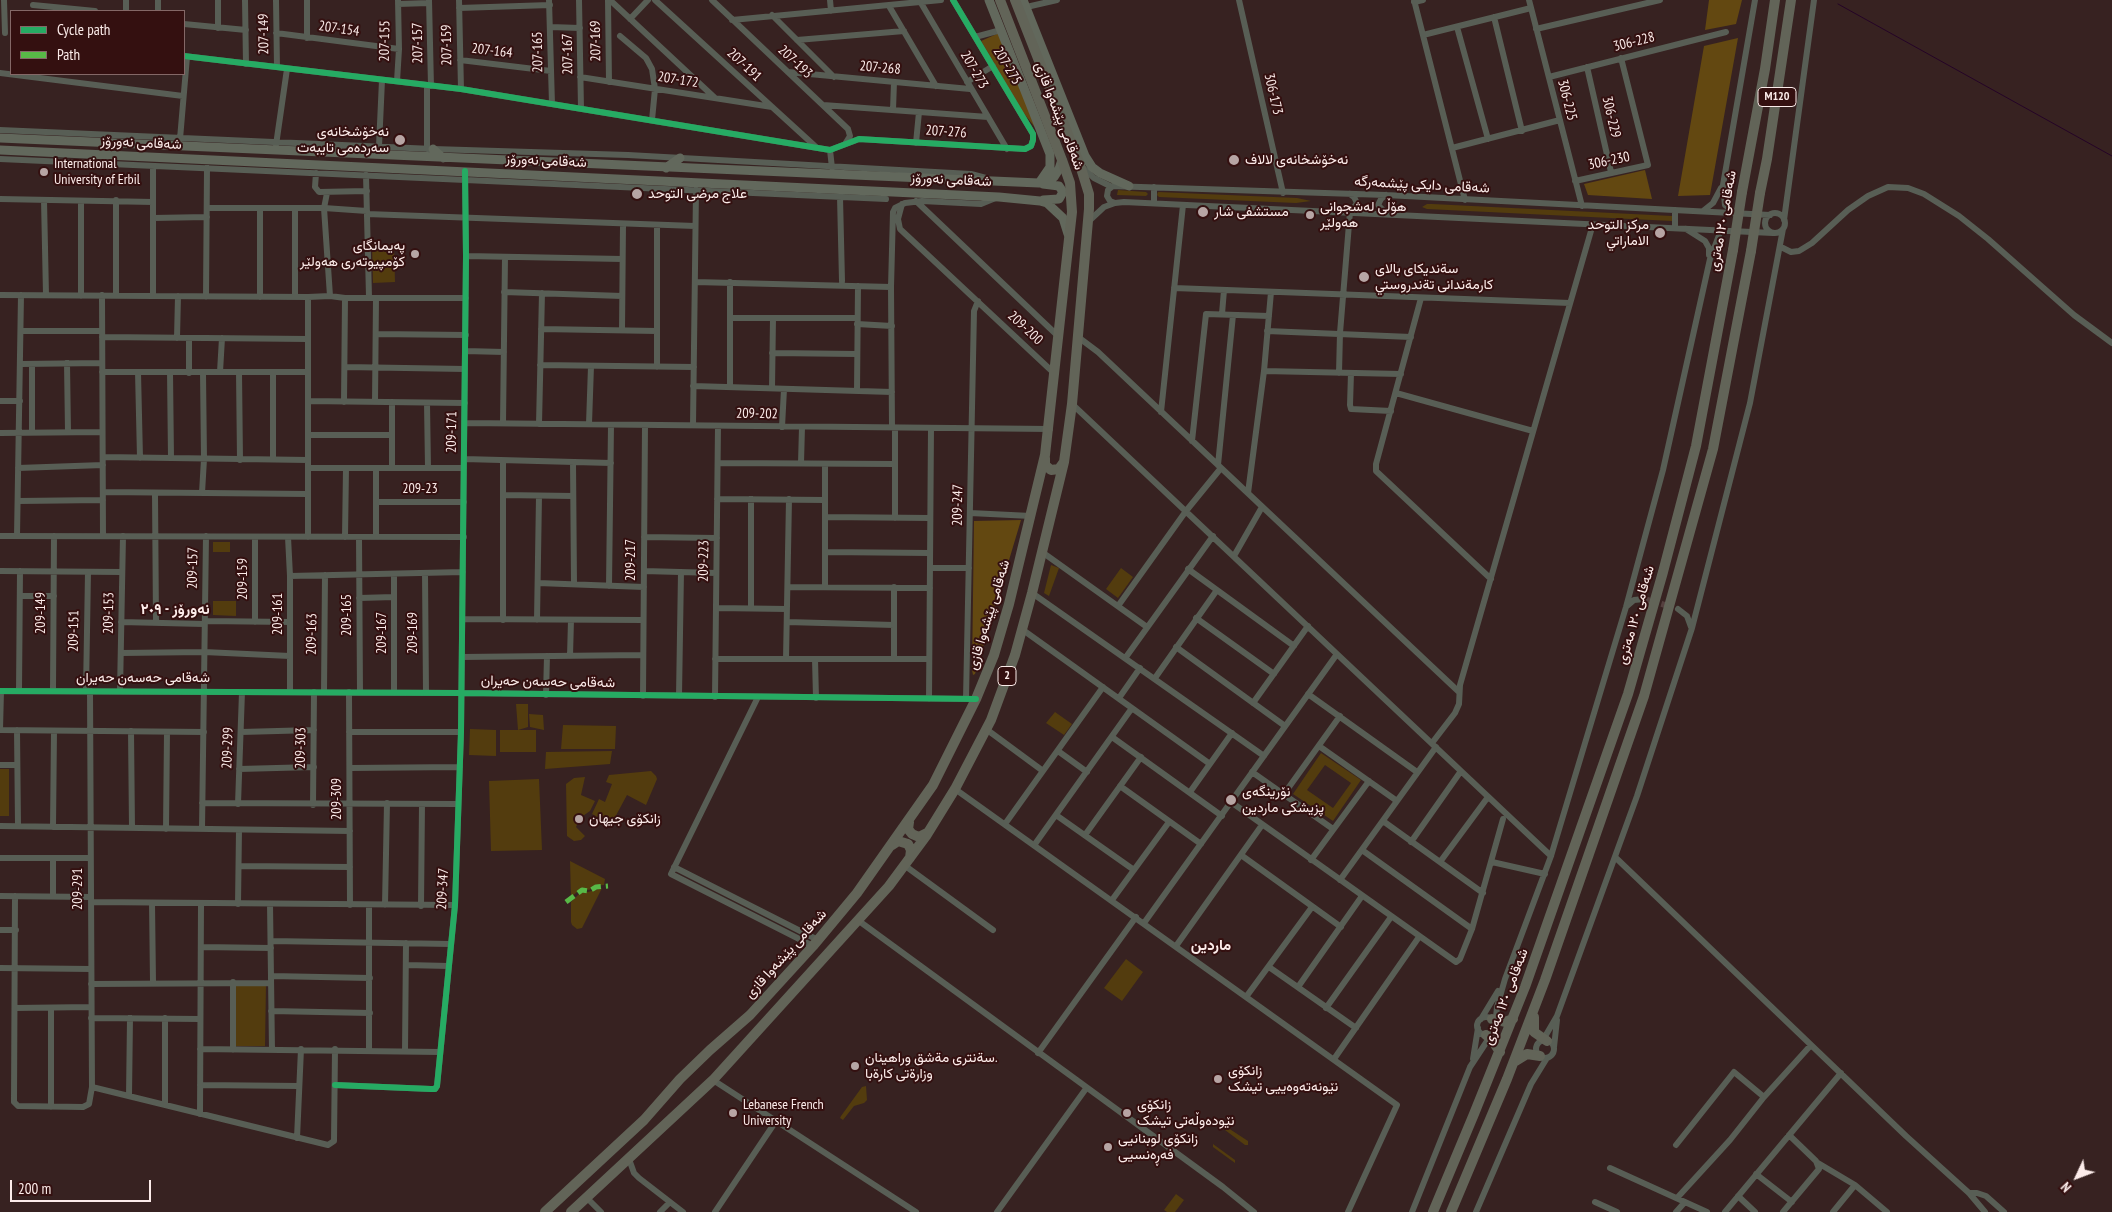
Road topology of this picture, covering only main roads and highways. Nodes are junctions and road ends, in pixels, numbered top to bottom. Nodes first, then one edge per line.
1 (989, 0) edge
2 (1000, 0) edge
3 (1775, 0) edge
4 (1791, 0) edge
5 (1021, 4) edge
6 (1015, 52) junction
7 (38, 132) road end
8 (0, 138) edge
9 (45, 140) junction
10 (75, 143) junction
11 (1078, 148) junction
12 (430, 149) road end
13 (0, 150) edge
14 (68, 153) junction
15 (79, 154) junction
16 (443, 158) junction
17 (680, 158) road end
18 (1062, 160) junction
19 (256, 162) junction
20 (554, 163) junction
21 (564, 164) junction
22 (666, 168) junction
23 (857, 169) road end
24 (266, 170) road end
25 (552, 175) junction
26 (565, 176) junction
27 (864, 177) junction
28 (1039, 183) junction
29 (1128, 186) road end
30 (1040, 200) junction
31 (1069, 238) junction
32 (1045, 458) junction
33 (1064, 462) junction
34 (1037, 489) junction
35 (1057, 493) junction
36 (909, 822) junction
37 (930, 830) junction
38 (892, 845) junction
39 (907, 862) junction
40 (1536, 1004) junction
41 (1513, 1019) junction
42 (1547, 1042) road end
43 (1500, 1052) junction
44 (1540, 1055) road end
45 (1514, 1062) junction
46 (545, 1212) edge
47 (571, 1212) edge
48 (1433, 1212) edge
49 (1451, 1212) edge

1 - 6 main road
2 - 6 highway, شەقامی پێشەوا قازی / 2
3 - 41 highway, شەقامی ١٢٠ مەتری / M120, bridge
4 - 40 highway, M120, bridge
5 - 11 highway, شەقامی پێشەوا قازی / 2
6 - 18 highway, شەقامی پێشەوا قازی / 2
6 - 28 main road
7 - 9 main road
8 - 9 main road, شەقامی نەورۆز
9 - 10 main road, شەقامی نەورۆز
10 - 14 main road
10 - 15 main road
10 - 16 main road, شەقامی نەورۆز
11 - 29 main road
11 - 33 highway, شەقامی پێشەوا قازی / 2
12 - 16 main road
13 - 14 main road, شەقامی نەورۆز
14 - 15 main road, شەقامی نەورۆز
15 - 19 main road, شەقامی نەورۆز
16 - 20 main road, شەقامی نەورۆز
17 - 22 main road
18 - 28 main road
18 - 31 highway, شەقامی پێشەوا قازی / 2
19 - 24 main road
19 - 25 main road, شەقامی نەورۆز
20 - 21 main road, شەقامی نەورۆز
20 - 25 main road
21 - 22 main road, شەقامی نەورۆز
21 - 26 main road
22 - 27 main road, شەقامی نەورۆز
23 - 27 main road
25 - 26 main road, شەقامی نەورۆز
26 - 30 main road, شەقامی نەورۆز
27 - 28 main road, شەقامی نەورۆز
28 - 30 main road, شەقامی نەورۆز
30 - 31 main road
31 - 32 highway, شەقامی پێشەوا قازی / 2
32 - 33 highway
32 - 34 highway, شەقامی پێشەوا قازی / 2
33 - 35 highway, شەقامی پێشەوا قازی / 2
34 - 35 highway
34 - 36 highway, شەقامی پێشەوا قازی / 2
35 - 37 highway, شەقامی پێشەوا قازی / 2
36 - 37 highway
36 - 38 highway, شەقامی پێشەوا قازی / 2
37 - 39 highway, شەقامی پێشەوا قازی / 2
38 - 39 highway
38 - 46 highway, شەقامی پێشەوا قازی / 2
39 - 47 highway, شەقامی پێشەوا قازی / 2
40 - 42 highway
40 - 45 highway
41 - 43 highway, شەقامی ١٢٠ مەتری
41 - 43 highway
43 - 48 highway, شەقامی ١٢٠ مەتری
44 - 45 highway
45 - 49 highway

